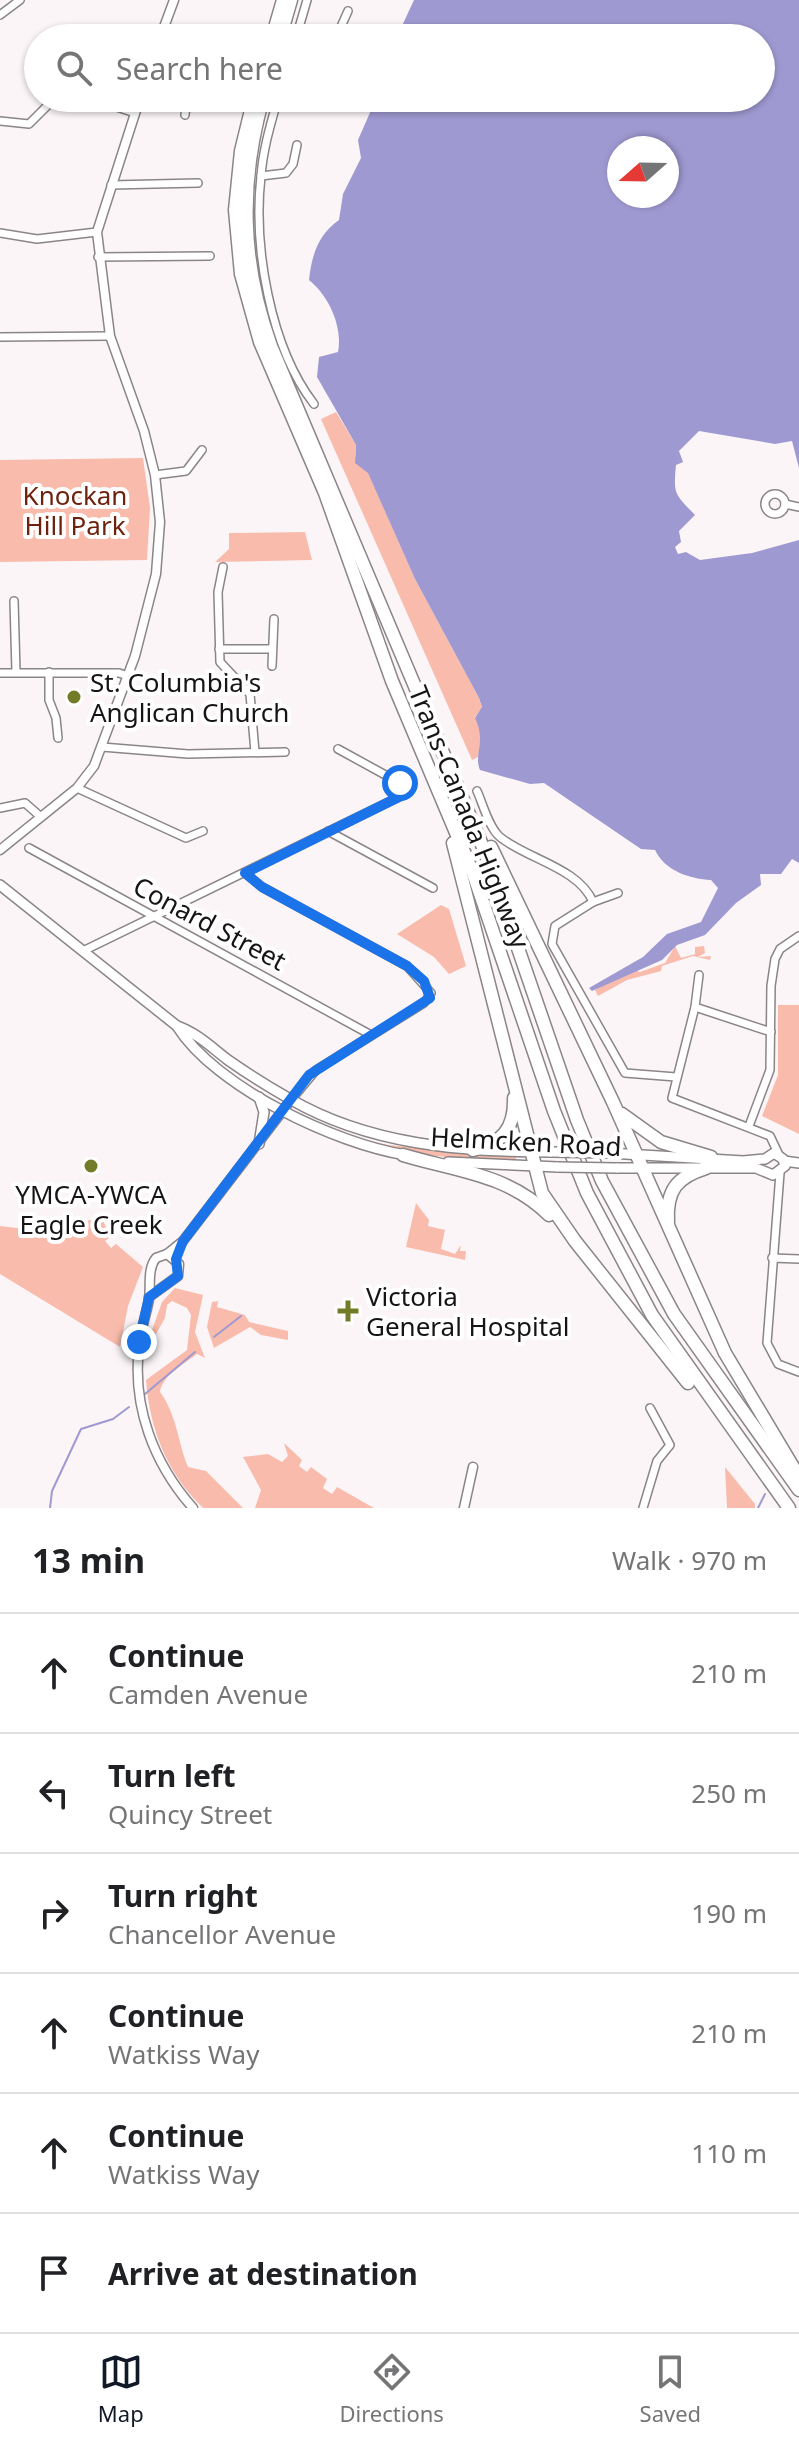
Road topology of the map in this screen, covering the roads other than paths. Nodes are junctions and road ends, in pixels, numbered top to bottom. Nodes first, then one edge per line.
1 (20, 0) edge
2 (174, 0) edge
3 (283, 0) edge
4 (291, 0) edge
5 (307, 0) edge
6 (348, 11) dead end
7 (0, 15) edge
8 (165, 24) edge
9 (276, 24) edge
10 (284, 24) edge
11 (300, 24) edge
12 (342, 24) edge
13 (41, 112) edge
14 (132, 112) edge
15 (185, 112) edge
16 (251, 112) edge
17 (260, 112) edge
18 (275, 112) edge
19 (135, 113) joint
20 (185, 115) dead end
21 (0, 121) edge
22 (297, 145) dead end
23 (261, 176) junction
24 (198, 183) dead end
25 (111, 185) junction
26 (97, 232) junction
27 (0, 233) edge
28 (210, 256) dead end
29 (98, 257) junction
30 (110, 336) junction
31 (0, 337) edge
32 (314, 404) dead end
33 (202, 450) dead end
34 (155, 475) junction
35 (785, 504) dead end
36 (799, 507) edge
37 (223, 567) dead end
38 (14, 601) dead end
39 (274, 619) dead end
40 (219, 649) junction
41 (271, 649) junction
42 (396, 649) junction
43 (272, 666) dead end
44 (16, 672) junction
45 (49, 672) junction
46 (0, 673) edge
47 (128, 676) junction
48 (400, 702) junction
49 (58, 738) dead end
50 (102, 747) junction
51 (338, 749) dead end
52 (255, 752) junction
53 (285, 752) dead end
54 (77, 788) junction
55 (477, 791) dead end
56 (0, 808) edge
57 (41, 817) junction
58 (203, 831) dead end
59 (328, 831) junction
60 (29, 848) dead end
61 (0, 850) edge
62 (245, 873) junction
63 (0, 885) edge
64 (433, 888) dead end
65 (618, 893) dead end
66 (593, 902) junction
67 (154, 916) junction
68 (799, 936) edge
69 (83, 951) junction
70 (699, 975) dead end
71 (695, 1007) junction
72 (177, 1026) junction
73 (771, 1032) junction
74 (371, 1035) junction
75 (508, 1060) junction
76 (676, 1077) junction
77 (257, 1095) junction
78 (291, 1100) junction
79 (613, 1102) junction
80 (284, 1110) junction
81 (749, 1126) junction
82 (259, 1144) junction
83 (473, 1150) junction
84 (531, 1152) junction
85 (636, 1154) junction
86 (403, 1155) junction
87 (708, 1162) junction
88 (776, 1164) junction
89 (799, 1164) edge
90 (533, 1167) junction
91 (643, 1170) junction
92 (670, 1233) junction
93 (575, 1241) junction
94 (171, 1257) junction
95 (772, 1258) junction
96 (799, 1259) edge
97 (152, 1273) junction
98 (166, 1284) junction
99 (149, 1297) junction
100 (799, 1372) edge
101 (650, 1408) dead end
102 (473, 1467) dead end
103 (761, 1471) junction
104 (799, 1477) edge
105 (799, 1490) edge
106 (193, 1508) edge
107 (464, 1508) edge
108 (643, 1508) edge
109 (789, 1508) edge

1 - 7 street
2 - 8 street
3 - 9 highway
4 - 10 highway
5 - 11 street
6 - 12 street
13 - 21 street
14 - 19 street
15 - 20 street
16 - 48 highway, Trans-Canada Highway
17 - 42 highway, Trans-Canada Highway
18 - 23 street
19 - 25 street
22 - 23 street
23 - 32 street
24 - 25 street
25 - 26 street
26 - 27 street
26 - 29 street
28 - 29 street
29 - 30 street
30 - 31 street
30 - 34 street
33 - 34 street
34 - 47 street
35 - 36 street
37 - 40 street
38 - 44 street
39 - 41 street
40 - 41 street
40 - 52 street
41 - 43 street
42 - 79 highway
42 - 105 highway, Trans-Canada Highway
44 - 45 street
44 - 46 street
45 - 47 street
45 - 49 street
47 - 50 street
48 - 75 highway
48 - 103 highway, Trans-Canada Highway
50 - 52 street
50 - 54 street
51 - 59 street
52 - 53 street
54 - 57 street
54 - 58 street
55 - 66 street
56 - 57 street
57 - 61 street
59 - 62 street
59 - 64 street
60 - 67 street, Conard Street
62 - 67 street
62 - 74 street
63 - 69 main road, Helmcken Road
65 - 66 street
66 - 76 street
67 - 69 street
67 - 74 street, Conard Street
68 - 73 street
69 - 72 main road, Helmcken Road
70 - 71 street
71 - 73 street
71 - 76 street
72 - 77 main road, Helmcken Road
72 - 78 main road, Helmcken Road
73 - 81 street
74 - 78 street
75 - 83 highway
75 - 84 highway
76 - 81 street
77 - 80 main road, Helmcken Road
77 - 82 main road
78 - 80 street
78 - 83 main road, Helmcken Road
79 - 85 highway
79 - 87 highway
80 - 82 street
80 - 86 main road, Helmcken Road
81 - 88 street
82 - 94 street
83 - 84 main road, Helmcken Road
84 - 85 main road, Helmcken Road, bridge
84 - 90 highway
85 - 87 main road, Helmcken Road
85 - 91 highway
86 - 90 main road, Helmcken Road
86 - 93 highway
87 - 88 main road, Helmcken Road
87 - 91 main road, Helmcken Road
87 - 92 highway
88 - 89 main road, Helmcken Road
88 - 95 street
90 - 91 main road, Helmcken Road, bridge
90 - 93 highway
91 - 92 highway
92 - 104 highway
93 - 103 highway
94 - 97 street
94 - 98 street
95 - 96 street
95 - 100 street
97 - 98 street
97 - 99 street
98 - 99 street
99 - 106 street
101 - 108 street
102 - 107 street
103 - 109 highway, Trans-Canada Highway

